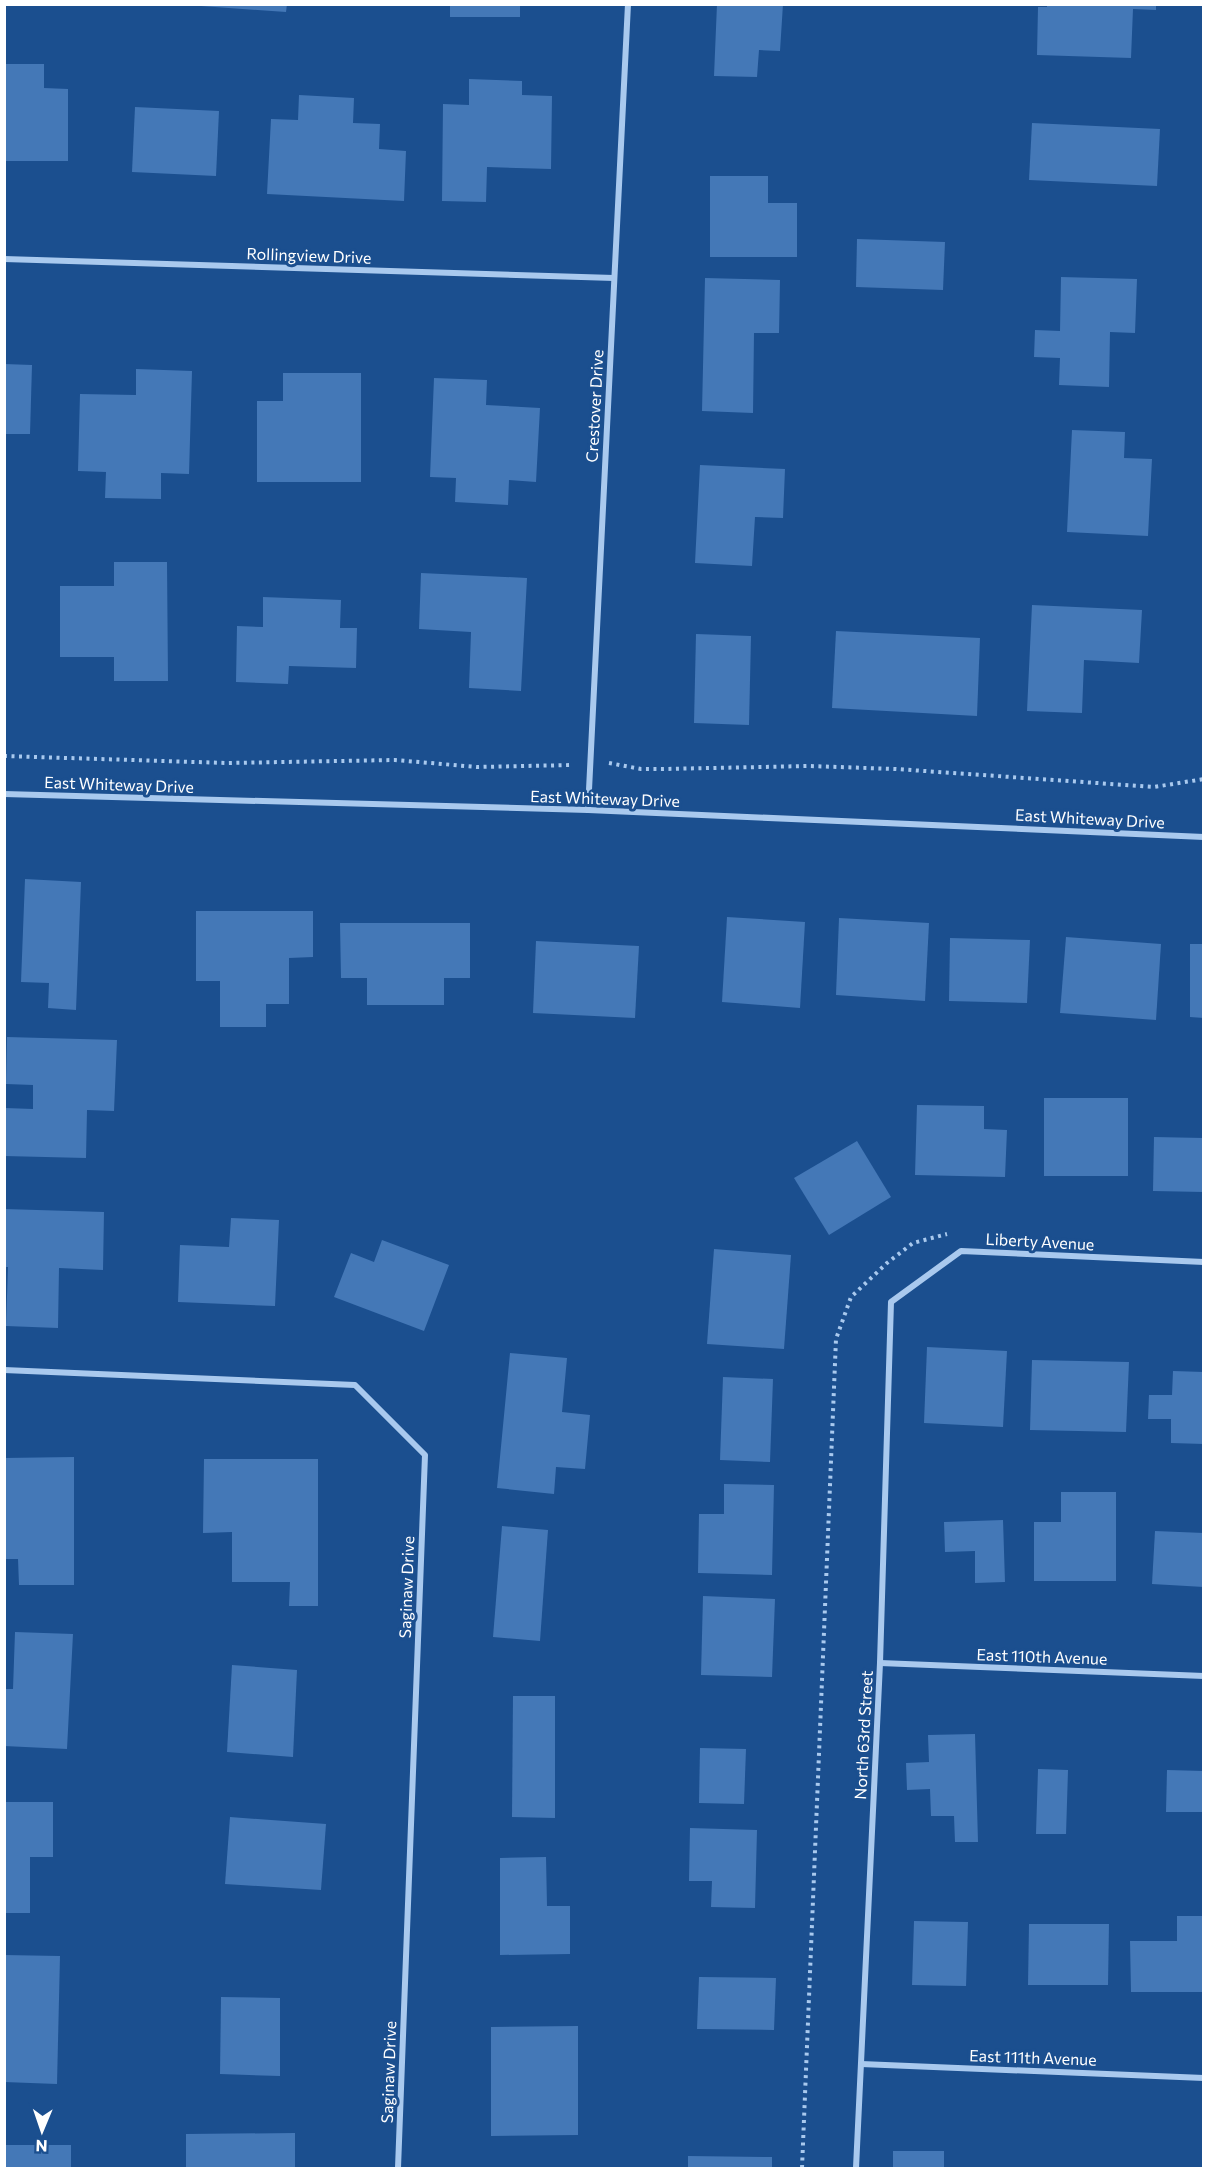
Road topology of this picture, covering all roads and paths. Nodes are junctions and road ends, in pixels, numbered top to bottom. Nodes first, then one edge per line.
1 (628, 4) edge
2 (4, 259) edge
3 (614, 278) junction
4 (4, 756) edge
5 (590, 764) junction
6 (1203, 779) edge
7 (4, 794) edge
8 (588, 810) junction
9 (1203, 837) edge
10 (1203, 1262) edge
11 (891, 1302) joint
12 (4, 1370) edge
13 (880, 1663) junction
14 (1203, 1676) edge
15 (861, 2064) junction
16 (1203, 2078) edge
17 (398, 2169) edge
18 (856, 2169) edge

1 - 3 street, Crestover Drive
2 - 3 street, Rollingview Drive
3 - 5 street, Crestover Drive
4 - 5 path
5 - 6 path
5 - 8 street, Crestover Drive
7 - 8 street, East Whiteway Drive
8 - 9 street, East Whiteway Drive
10 - 11 street, Liberty Avenue
11 - 13 street, North 63rd Street
12 - 17 street, Saginaw Drive
13 - 14 street, East 110th Avenue
13 - 15 street, North 63rd Street
15 - 16 street, East 111th Avenue
15 - 18 street, North 63rd Street

